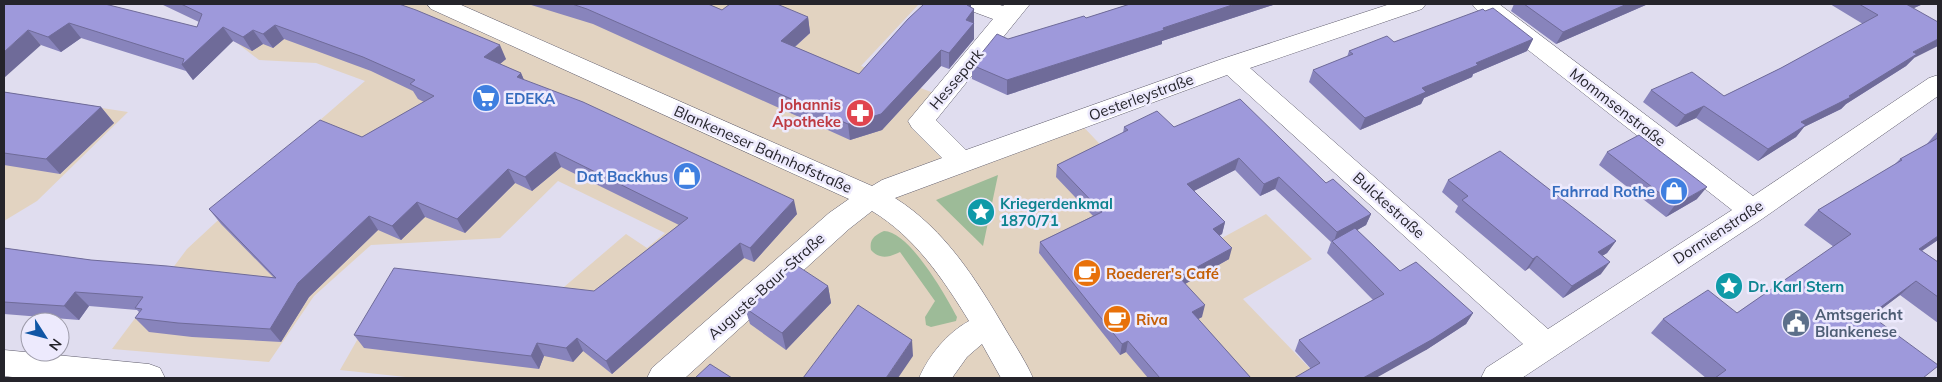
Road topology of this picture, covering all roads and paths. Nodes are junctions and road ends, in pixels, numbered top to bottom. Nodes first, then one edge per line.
1 (439, 4) edge
2 (974, 4) edge
3 (1414, 4) edge
4 (1484, 4) edge
5 (1013, 10) edge
6 (1232, 64) junction
7 (1938, 84) edge
8 (961, 161) junction
9 (871, 198) junction
10 (1752, 210) junction
11 (986, 326) junction
12 (1546, 346) junction
13 (4, 363) edge
14 (149, 378) edge
15 (663, 378) edge
16 (936, 378) edge
17 (1017, 378) edge
18 (1497, 378) edge

1 - 9 street, Blankeneser Bahnhofstraße
2 - 5 street, Hessepark
3 - 6 street, Oesterleystraße
4 - 10 street, Mommsenstraße
5 - 8 street, Hessepark
6 - 8 street, Oesterleystraße
6 - 12 street, Bulckestraße
7 - 10 street, Dormienstraße
8 - 9 street, Oesterleystraße
9 - 11 street, Blankeneser Bahnhofstraße
9 - 15 street, Auguste-Baur-Straße
10 - 12 street, Dormienstraße
11 - 16 street
11 - 17 street, Blankeneser Bahnhofstraße
12 - 18 street, Dormienstraße
13 - 14 street

